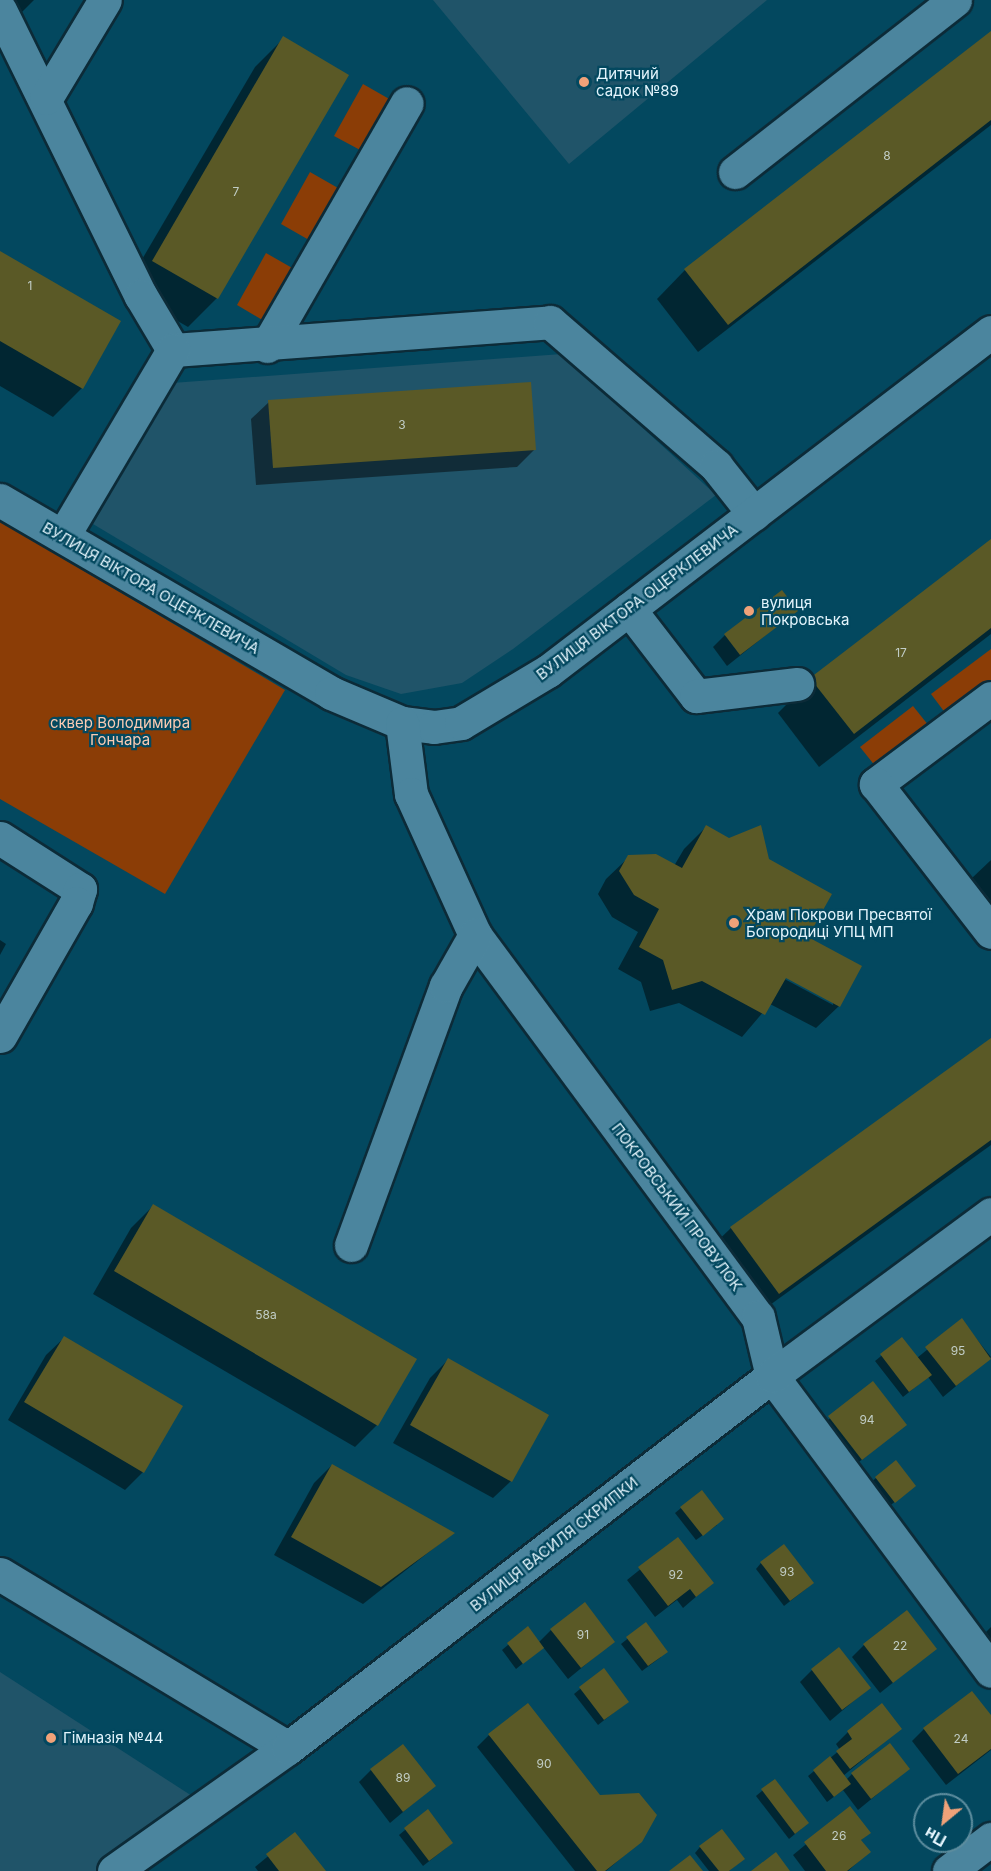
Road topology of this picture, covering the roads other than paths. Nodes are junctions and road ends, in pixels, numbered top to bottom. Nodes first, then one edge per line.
1 (105, 0) edge
2 (955, 0) edge
3 (0, 10) edge
4 (46, 98) junction
5 (407, 103) dead end
6 (735, 172) dead end
7 (991, 332) edge
8 (267, 346) junction
9 (173, 350) junction
10 (0, 500) edge
11 (754, 514) junction
12 (63, 536) junction
13 (629, 609) junction
14 (797, 684) dead end
15 (991, 698) edge
16 (402, 723) junction
17 (0, 838) edge
18 (991, 932) edge
19 (475, 935) junction
20 (0, 1036) edge
21 (991, 1214) edge
22 (351, 1245) dead end
23 (772, 1376) junction
24 (0, 1574) edge
25 (991, 1671) edge
26 (288, 1748) junction
27 (991, 1839) edge
28 (114, 1871) edge
29 (949, 1871) edge

1 - 4 street
2 - 6 street
3 - 4 street
4 - 9 street
5 - 8 street
7 - 11 street, ВУЛИЦЯ ВІКТОРА ОЦЕРКЛЕВИЧА
8 - 9 street
8 - 11 street
9 - 12 street
10 - 12 street, ВУЛИЦЯ ВІКТОРА ОЦЕРКЛЕВИЧА
11 - 13 street, ВУЛИЦЯ ВІКТОРА ОЦЕРКЛЕВИЧА
12 - 16 street, ВУЛИЦЯ ВІКТОРА ОЦЕРКЛЕВИЧА
13 - 14 street
13 - 16 street, ВУЛИЦЯ ВІКТОРА ОЦЕРКЛЕВИЧА
15 - 18 street
16 - 19 street, ПОКРОВСЬКИЙ ПРОВУЛОК
17 - 20 street
19 - 22 street
19 - 23 street, ПОКРОВСЬКИЙ ПРОВУЛОК
21 - 23 street, ВУЛИЦЯ ВАСИЛЯ СКРИПКИ
23 - 25 street, ПОКРОВСЬКИЙ ПРОВУЛОК
23 - 26 street, ВУЛИЦЯ ВАСИЛЯ СКРИПКИ
24 - 26 street
26 - 28 street, ВУЛИЦЯ ВАСИЛЯ СКРИПКИ
27 - 29 street

